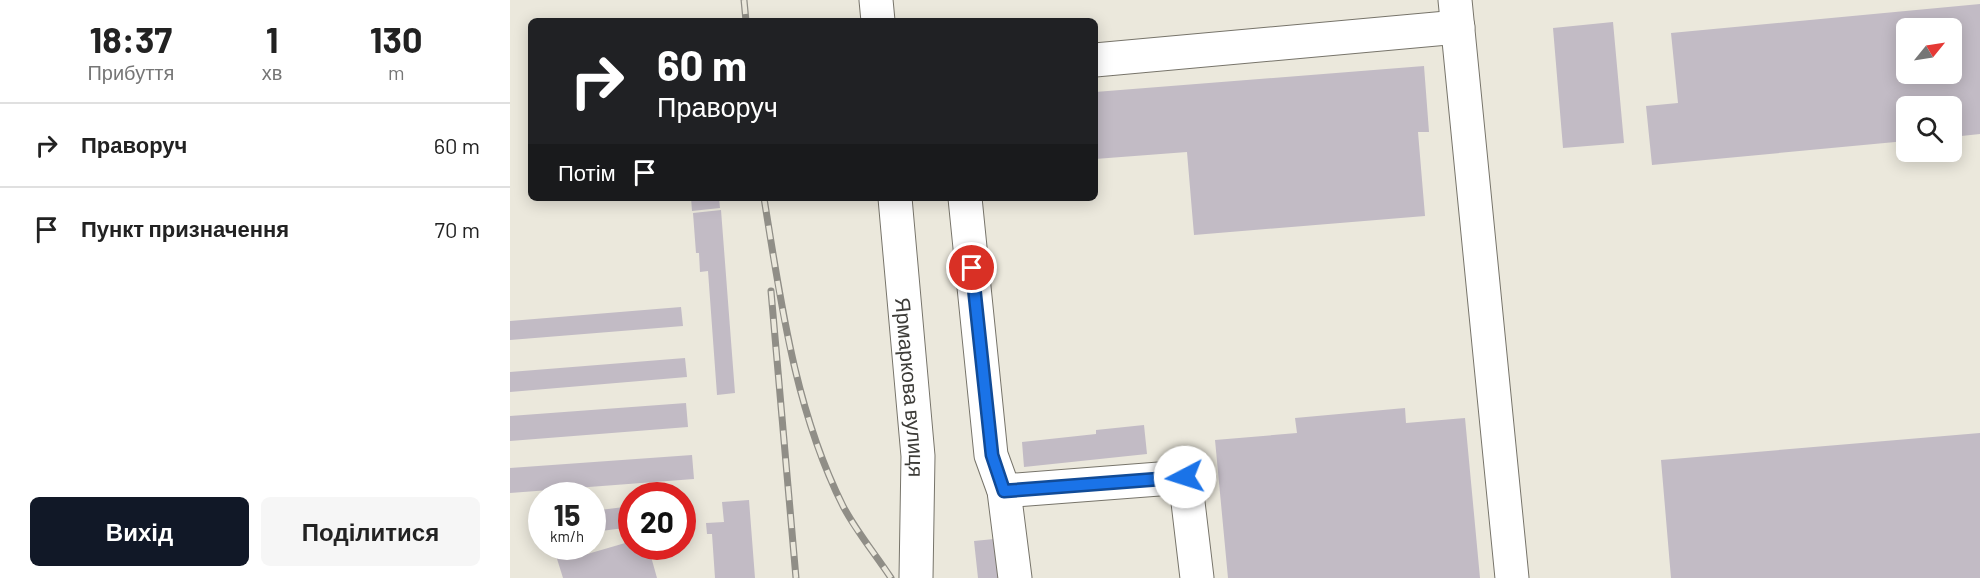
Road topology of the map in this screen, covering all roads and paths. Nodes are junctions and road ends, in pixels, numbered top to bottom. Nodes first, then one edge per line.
1 (876, 0) edge
2 (1456, 13) edge
3 (878, 18) edge
4 (1098, 60) edge
5 (895, 201) edge
6 (965, 201) edge
7 (1004, 491) junction
8 (916, 578) edge
9 (1015, 578) edge
10 (1197, 578) edge
11 (1512, 578) edge

1 - 3 street
2 - 4 street
2 - 11 street
5 - 8 street, Ярмаркова вулиця
6 - 7 street
7 - 9 street
7 - 10 street

